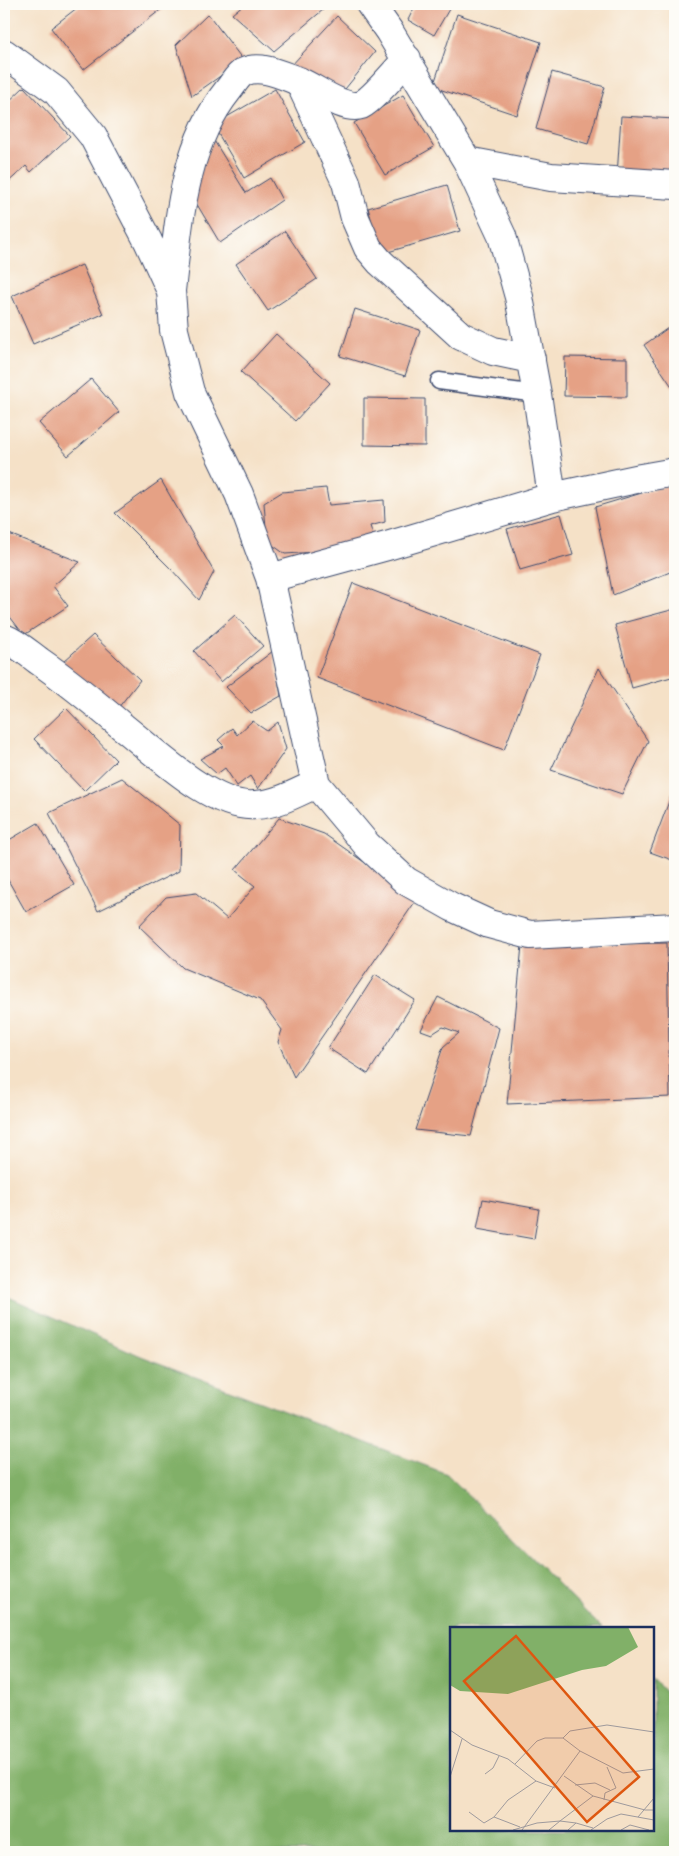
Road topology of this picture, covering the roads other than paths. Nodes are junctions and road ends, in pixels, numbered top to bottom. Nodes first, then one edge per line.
1 (370, 4) edge
2 (4, 53) edge
3 (407, 60) junction
4 (299, 81) junction
5 (467, 161) junction
6 (675, 185) edge
7 (171, 290) junction
8 (531, 359) junction
9 (439, 381) dead end
10 (537, 394) junction
11 (675, 472) edge
12 (552, 497) junction
13 (270, 578) junction
14 (4, 638) edge
15 (316, 784) junction
16 (675, 927) edge

1 - 3 street
2 - 7 street
3 - 4 street
3 - 5 street
4 - 7 street
4 - 8 street
5 - 6 street
5 - 8 street
7 - 13 street
8 - 10 street
9 - 10 lane
10 - 12 street
11 - 12 street
12 - 13 street
13 - 15 street
14 - 15 street
15 - 16 street

